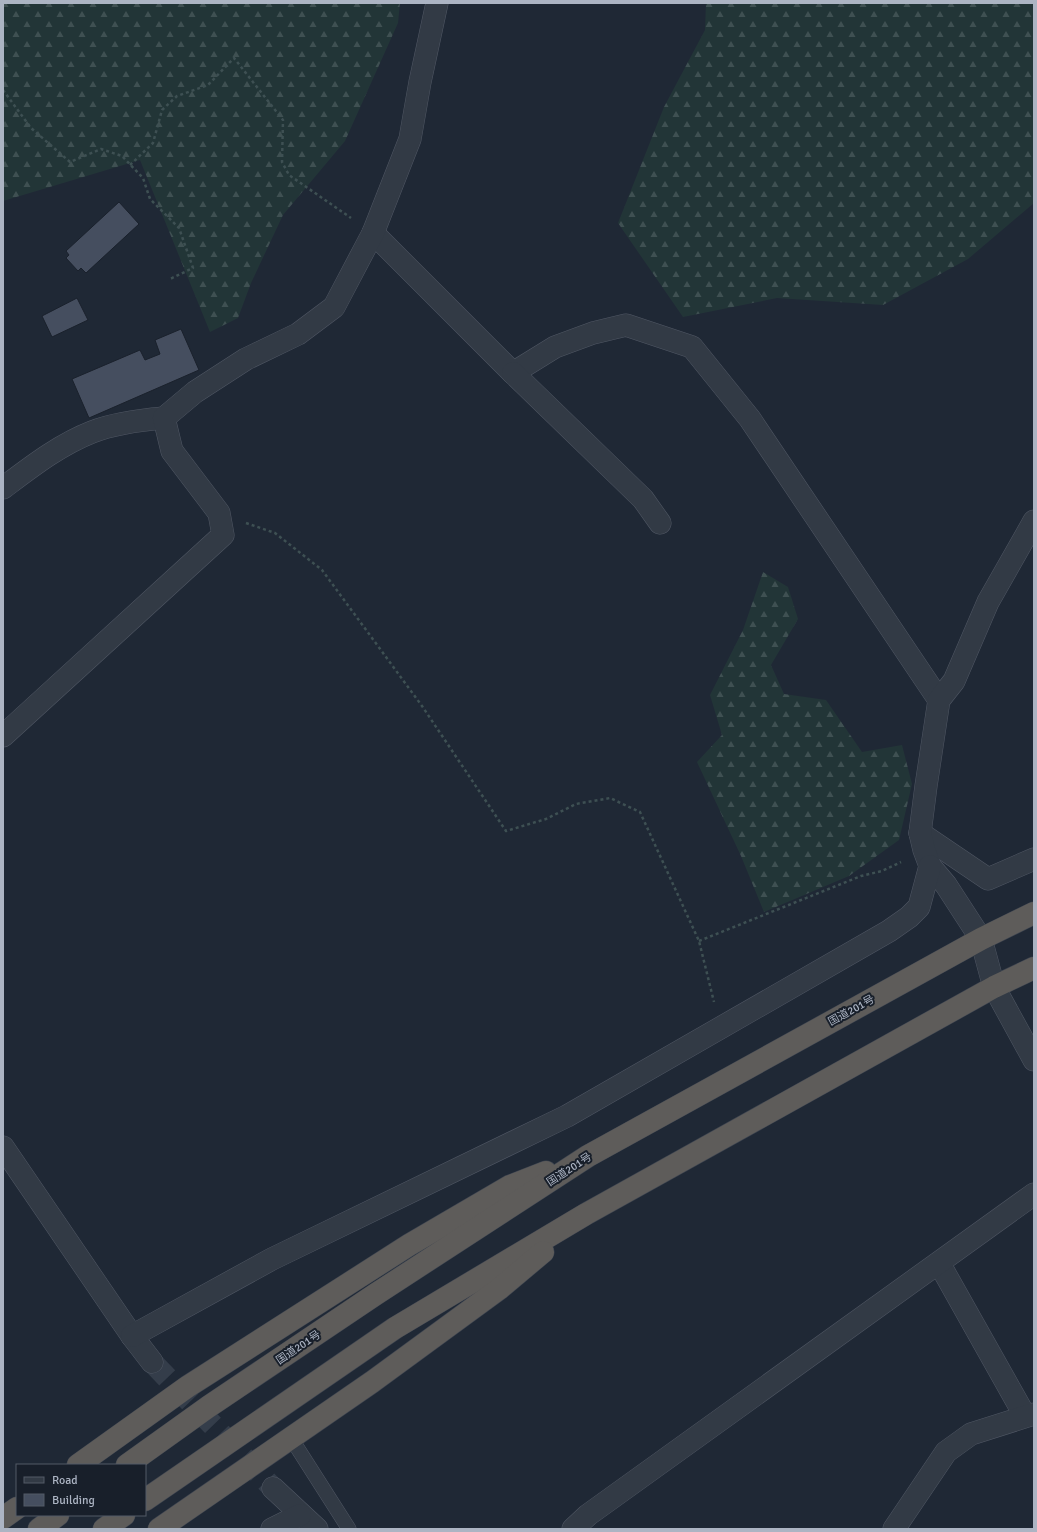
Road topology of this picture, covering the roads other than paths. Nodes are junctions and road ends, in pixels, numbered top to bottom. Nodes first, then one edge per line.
1 (437, 3) edge
2 (372, 233) junction
3 (513, 373) junction
4 (164, 418) junction
5 (3, 488) edge
6 (1034, 521) edge
7 (660, 523) dead end
8 (939, 700) junction
9 (3, 736) edge
10 (925, 850) junction
11 (1034, 859) edge
12 (1034, 913) edge
13 (981, 939) junction
14 (1034, 968) edge
15 (994, 987) junction
16 (1034, 1055) edge
17 (3, 1147) edge
18 (588, 1156) junction
19 (1034, 1194) edge
20 (586, 1214) junction
21 (939, 1263) junction
22 (132, 1336) junction
23 (152, 1362) tunnel mouth
24 (1029, 1415) edge
25 (291, 1438) junction
26 (79, 1464) edge
27 (128, 1464) edge
28 (273, 1488) tunnel mouth
29 (146, 1499) edge
30 (16, 1509) edge
31 (300, 1515) junction
32 (57, 1516) edge
33 (123, 1516) edge
34 (3, 1518) edge
35 (39, 1529) edge
36 (104, 1529) edge
37 (159, 1529) edge
38 (272, 1529) edge
39 (317, 1529) edge
40 (349, 1529) edge
41 (573, 1529) edge
42 (894, 1529) edge

1 - 2 street
2 - 3 street
2 - 4 street
3 - 7 street
3 - 8 street
4 - 5 street
4 - 9 street
6 - 8 street
8 - 10 street
10 - 11 street
10 - 13 street
10 - 22 street
12 - 13 highway, 国道201号
13 - 15 street
13 - 18 highway, 国道201号
14 - 15 highway
15 - 16 street
15 - 20 highway
17 - 22 street
18 - 26 highway
18 - 27 highway, 国道201号
19 - 21 street
20 - 25 highway
20 - 29 highway
21 - 24 street
21 - 41 street
22 - 23 street
24 - 42 street
25 - 37 highway
25 - 40 lane
28 - 31 street
30 - 34 highway
31 - 38 street
31 - 39 street
32 - 35 highway
33 - 36 highway

